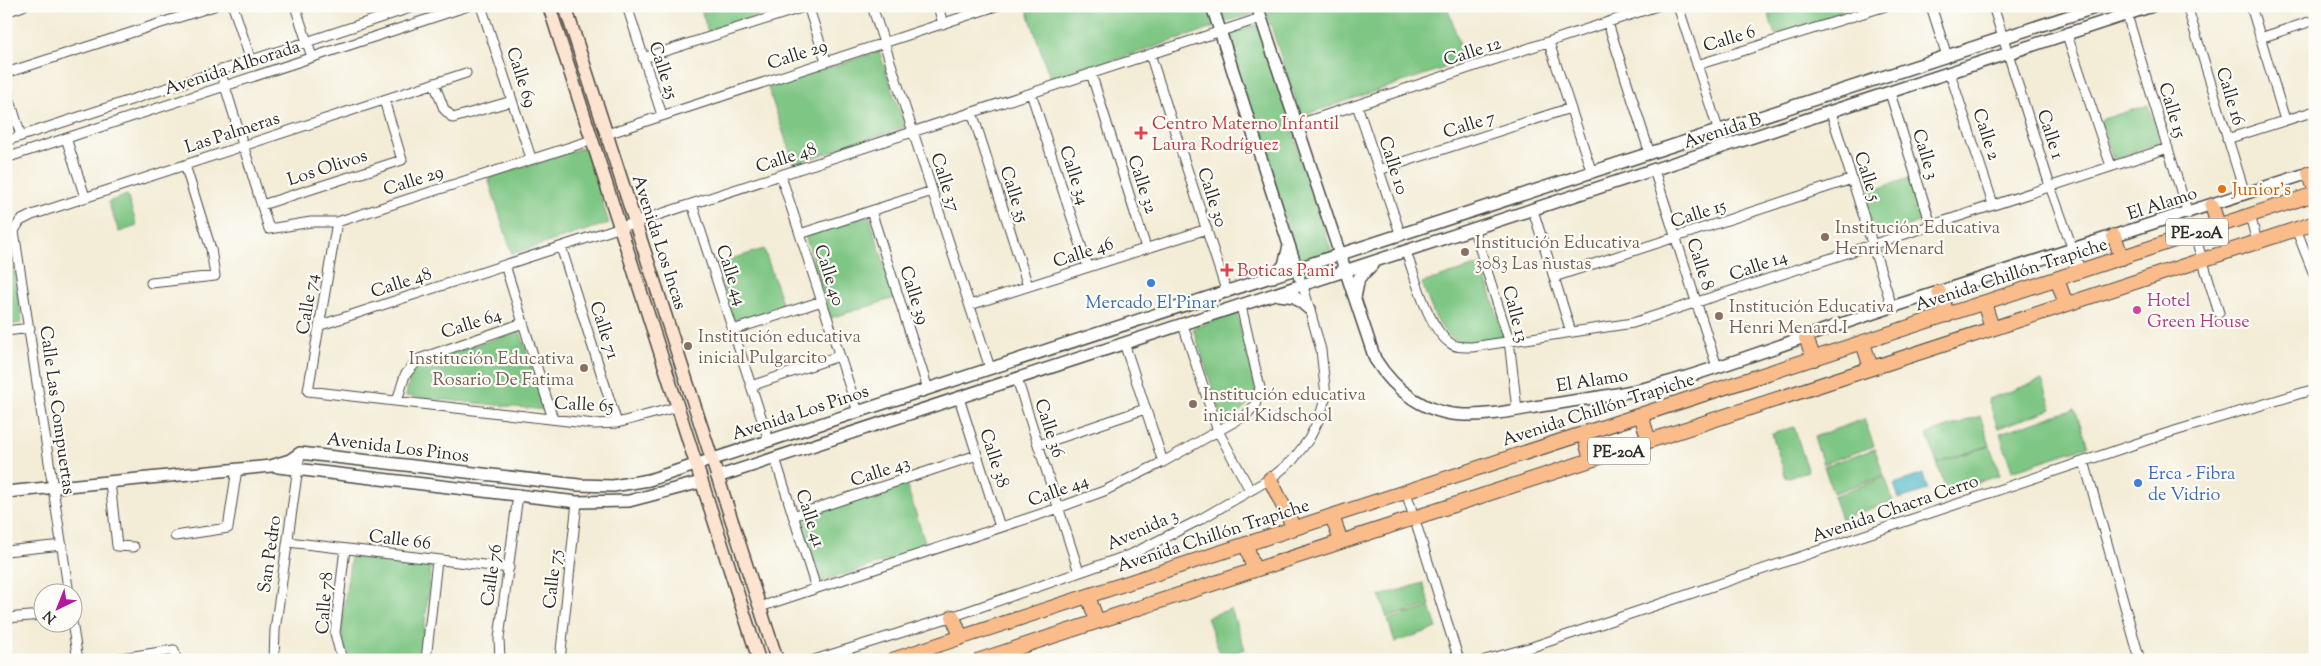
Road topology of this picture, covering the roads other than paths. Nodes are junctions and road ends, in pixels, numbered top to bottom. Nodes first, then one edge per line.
1 (23, 6) edge
2 (214, 6) edge
3 (233, 6) edge
4 (295, 6) edge
5 (416, 6) edge
6 (468, 6) edge
7 (481, 6) edge
8 (549, 6) edge
9 (566, 6) edge
10 (627, 6) edge
11 (808, 6) edge
12 (872, 6) edge
13 (938, 6) edge
14 (996, 6) edge
15 (1212, 6) edge
16 (1257, 6) edge
17 (1658, 6) edge
18 (1678, 6) edge
19 (1886, 6) edge
20 (1931, 6) edge
21 (1993, 6) edge
22 (2100, 6) edge
23 (2152, 6) edge
24 (2187, 6) edge
25 (2251, 6) edge
26 (6, 12) edge
27 (2126, 15) junction
28 (1261, 18) junction
29 (2315, 20) edge
30 (1608, 23) junction
31 (943, 24) junction
32 (1220, 31) junction
33 (2067, 35) junction
34 (2003, 38) junction
35 (2260, 38) junction
36 (307, 42) junction
37 (884, 42) junction
38 (1549, 43) junction
39 (1150, 54) junction
40 (2008, 54) junction
41 (1947, 56) junction
42 (312, 57) junction
43 (643, 58) junction
44 (251, 60) junction
45 (826, 61) junction
46 (1697, 66) junction
47 (1913, 68) junction
48 (220, 70) junction
49 (6, 73) edge
50 (466, 73) dead end
51 (1091, 73) junction
52 (1950, 73) junction
53 (434, 84) junction
54 (1917, 84) junction
55 (225, 86) junction
56 (6, 88) edge
57 (1031, 93) junction
58 (1890, 93) junction
59 (384, 100) junction
60 (512, 101) junction
61 (1357, 105) junction
62 (1570, 108) junction
63 (2315, 111) edge
64 (972, 112) junction
65 (1831, 112) junction
66 (662, 116) junction
67 (2285, 120) junction
68 (1296, 125) junction
69 (913, 132) junction
70 (1718, 132) junction
71 (607, 134) junction
72 (21, 136) junction
73 (66, 138) junction
74 (2228, 139) junction
75 (592, 140) junction
76 (6, 141) edge
77 (244, 146) junction
78 (2168, 148) junction
79 (1650, 154) junction
80 (6, 158) edge
81 (531, 158) junction
82 (185, 165) junction
83 (2111, 166) junction
84 (1379, 170) junction
85 (1654, 170) junction
86 (2312, 172) edge
87 (1592, 173) junction
88 (781, 176) junction
89 (620, 177) junction
90 (1852, 179) junction
91 (605, 182) junction
92 (2050, 186) junction
93 (2315, 189) edge
94 (932, 191) junction
95 (2245, 194) junction
96 (2315, 194) edge
97 (85, 197) junction
98 (692, 204) junction
99 (1498, 204) junction
100 (1993, 204) junction
101 (262, 205) junction
102 (2212, 206) junction
103 (1533, 210) junction
104 (871, 211) junction
105 (2188, 214) junction
106 (2250, 215) junction
107 (1503, 220) junction
108 (337, 222) junction
109 (635, 222) junction
110 (2315, 223) edge
111 (1328, 224) junction
112 (1931, 225) junction
113 (2218, 226) junction
114 (620, 228) junction
115 (10, 229) edge
116 (1206, 229) junction
117 (2296, 229) junction
118 (1474, 230) junction
119 (2194, 233) junction
120 (800, 234) junction
121 (1401, 236) junction
122 (2114, 236) junction
123 (1676, 238) junction
124 (1288, 239) junction
125 (2258, 242) junction
126 (1872, 244) junction
127 (1369, 246) junction
128 (561, 247) junction
129 (1146, 248) junction
130 (2072, 249) junction
131 (1406, 252) junction
132 (1339, 256) junction
133 (2122, 258) junction
134 (2202, 260) junction
135 (1378, 261) junction
136 (505, 265) junction
137 (1088, 267) junction
138 (1298, 270) junction
139 (1344, 272) junction
140 (2080, 272) junction
141 (1554, 277) junction
142 (2315, 277) edge
143 (2057, 279) junction
144 (1267, 280) junction
145 (151, 284) dead end
146 (1028, 286) junction
147 (1303, 286) junction
148 (1939, 292) junction
149 (1227, 293) junction
150 (1273, 296) junction
151 (822, 301) junction
152 (1984, 303) junction
153 (1697, 304) junction
154 (2066, 304) junction
155 (970, 305) junction
156 (1241, 306) junction
157 (1892, 306) junction
158 (1356, 307) junction
159 (1309, 309) junction
160 (2219, 312) dead end
161 (1948, 315) junction
162 (1150, 317) junction
163 (523, 323) junction
164 (1183, 324) junction
165 (321, 325) junction
166 (30, 328) junction
167 (1992, 328) junction
168 (733, 330) junction
169 (6, 331) edge
170 (1571, 332) junction
171 (1155, 333) junction
172 (1806, 338) junction
173 (1509, 340) junction
174 (1124, 343) junction
175 (1863, 343) junction
176 (840, 356) junction
177 (1814, 359) junction
178 (1717, 367) junction
179 (990, 368) junction
180 (1871, 368) junction
181 (1017, 378) junction
182 (751, 386) junction
183 (928, 389) junction
184 (2315, 389) edge
185 (308, 391) joint
186 (959, 398) junction
187 (397, 401) junction
188 (677, 407) junction
189 (1145, 409) junction
190 (1517, 410) junction
191 (858, 412) junction
192 (1641, 415) junction
193 (553, 419) junction
194 (617, 423) junction
195 (1218, 431) junction
196 (1584, 434) junction
197 (769, 441) junction
198 (1649, 441) junction
199 (1038, 445) junction
200 (300, 453) junction
201 (726, 455) junction
202 (977, 456) junction
203 (775, 458) junction
204 (712, 460) junction
205 (1592, 460) junction
206 (2084, 461) junction
207 (1163, 462) junction
208 (696, 465) junction
209 (271, 466) junction
210 (237, 469) junction
211 (298, 469) junction
212 (732, 472) junction
213 (718, 477) junction
214 (1270, 479) junction
215 (110, 482) junction
216 (702, 482) junction
217 (53, 488) junction
218 (1250, 490) junction
219 (6, 492) edge
220 (1406, 492) junction
221 (518, 495) junction
222 (577, 502) junction
223 (1059, 508) junction
224 (794, 516) junction
225 (1332, 516) junction
226 (1415, 517) junction
227 (1000, 527) junction
228 (1294, 528) junction
229 (175, 536) dead end
230 (1341, 541) junction
231 (288, 542) junction
232 (1246, 544) junction
233 (62, 546) junction
234 (134, 547) dead end
235 (345, 548) junction
236 (6, 551) edge
237 (437, 560) junction
238 (508, 568) junction
239 (1254, 570) junction
240 (1080, 572) junction
241 (67, 584) edge
242 (816, 588) junction
243 (1088, 596) junction
244 (760, 607) junction
245 (32, 616) edge
246 (953, 617) junction
247 (6, 618) edge
248 (1097, 621) junction
249 (74, 634) edge
250 (961, 637) junction
251 (78, 660) edge
252 (108, 660) edge
253 (176, 660) edge
254 (274, 660) edge
255 (342, 660) edge
256 (426, 660) edge
257 (500, 660) edge
258 (560, 660) edge
259 (758, 660) edge
260 (777, 660) edge
261 (814, 660) edge
262 (892, 660) edge
263 (980, 660) edge
264 (1460, 660) edge
265 (1486, 660) edge
266 (2140, 660) edge

1 - 26 street
2 - 49 street
3 - 44 street
4 - 36 street
5 - 36 street, Avenida Alborada
6 - 42 street, Avenida Alborada
7 - 60 street, Calle 69
8 - 75 main road, Avenida Los Incas
9 - 71 main road, Avenida Los Incas
10 - 43 street, Calle 25
11 - 43 street
11 - 45 street
12 - 37 street, Calle 37
13 - 31 street
14 - 31 street, Calle 29
15 - 32 street
16 - 28 street, El Alamo
17 - 30 street, Calle 12
18 - 46 street
19 - 46 street, Calle 6
20 - 41 street
21 - 34 street, Calle 1
22 - 34 street, Avenida B
23 - 27 street, Avenida B
24 - 74 street, Calle 16
25 - 35 street
27 - 33 street, Avenida B
27 - 78 street, Calle 15
28 - 32 street, Calle 48
28 - 68 street, El Alamo
29 - 35 street
30 - 38 street, Calle 12
30 - 79 street
31 - 37 street, Calle 29
32 - 39 street, Calle 48
32 - 124 street
33 - 40 street, Avenida B
33 - 83 street
34 - 40 street, Calle 1
34 - 41 street, Avenida B
35 - 67 street
36 - 42 street
36 - 44 street, Avenida Alborada
37 - 45 street, Calle 29
37 - 69 street, Calle 37
38 - 61 street, Calle 12
38 - 62 street
39 - 51 street, Calle 48
39 - 116 street, Calle 30
40 - 52 street, Avenida B
40 - 92 street, Calle 1
41 - 47 street, Avenida B
42 - 55 street, Avenida Alborada
43 - 66 street, Calle 25
44 - 48 street, Avenida Alborada
45 - 66 street, Calle 29
46 - 70 street
47 - 54 street
47 - 70 street, Avenida B
48 - 55 street
48 - 72 street, Avenida Alborada
50 - 53 street, Las Palmeras
51 - 57 street, Calle 48
51 - 129 street, Calle 32
52 - 54 street, Avenida B
52 - 100 street, Calle 2
53 - 59 street, Las Palmeras
53 - 60 street
54 - 58 street, Avenida B
55 - 73 street, Avenida Alborada
55 - 77 street
56 - 72 street
57 - 64 street, Calle 48
57 - 137 street, Calle 34
58 - 65 street, Avenida B
58 - 112 street, Calle 3
59 - 77 street, Las Palmeras
59 - 101 street, Los Olivos
60 - 81 street, Calle 69
61 - 68 street, Calle 12
61 - 84 street, Calle 10
62 - 84 street, Calle 7
62 - 87 street
63 - 67 street
64 - 69 street, Calle 48
64 - 146 street, Calle 35
65 - 85 street, Avenida B
65 - 90 street, Calle 5
66 - 71 street, Calle 29
67 - 74 street
68 - 111 street, El Alamo
69 - 88 street, Calle 48
69 - 94 street, Calle 37
70 - 79 street, Avenida B
71 - 89 main road, Avenida Los Incas
72 - 76 street, Avenida Alborada
73 - 80 street, Avenida Alborada
73 - 97 street
74 - 95 street, Calle 16
75 - 81 street, Calle 29
75 - 91 main road, Avenida Los Incas
77 - 82 street, Las Palmeras
77 - 101 street
78 - 83 street, Calle 14
78 - 105 street, Calle 15
79 - 87 street, Avenida B
81 - 108 street, Calle 29
82 - 97 street, Las Palmeras
82 - 145 street
83 - 92 street, Calle 14
84 - 121 street, Calle 10
85 - 103 street, Avenida B
85 - 123 street, Calle 8
86 - 93 main road
86 - 95 street, El Alamo
87 - 99 street, Avenida B
88 - 98 street, Calle 48
88 - 120 street, Calle 40
89 - 91 main road
89 - 109 main road, Avenida Los Incas
90 - 123 street, Calle 15
90 - 126 street, Calle 5
91 - 114 main road, Avenida Los Incas
92 - 100 street, Calle 14
92 - 130 street, Calle 1
94 - 104 street
94 - 155 street, Calle 37
95 - 102 street, El Alamo
96 - 106 main road, Avenida Chillón Trapiche / PE-20A
97 - 115 street, Las Palmeras
98 - 109 street, Calle 48
98 - 168 street, Calle 44
99 - 107 street
99 - 121 street, Avenida B
100 - 112 street, Calle 14
101 - 108 street, Calle 29
102 - 105 street, El Alamo
102 - 113 main road
103 - 107 street, Avenida B
103 - 141 street
104 - 120 street
104 - 183 street, Calle 39
105 - 122 street, El Alamo
106 - 113 main road, Avenida Chillón Trapiche / PE-20A
106 - 125 street
107 - 118 street, Avenida B
108 - 165 street, Calle 74
109 - 114 street, Calle 48
109 - 204 main road, Avenida Los Incas
110 - 117 main road, PE-20A
111 - 127 street
111 - 132 street, El Alamo
112 - 126 street, Calle 14
113 - 119 main road, Avenida Chillón Trapiche / PE-20A
114 - 128 street, Calle 48
114 - 188 main road, Avenida Los Incas
115 - 166 street, Calle Las Compuertas
116 - 129 street, Calle 46
116 - 149 street, Calle 30
117 - 125 main road, PE-20A
117 - 142 street
118 - 131 street, Avenida B
118 - 173 street, Calle 13
119 - 133 main road, Avenida Chillón Trapiche / PE-20A
119 - 134 street
120 - 151 street, Calle 40
121 - 127 street, Avenida B
122 - 130 street, El Alamo
122 - 133 main road
123 - 141 street, Calle 15
123 - 153 street, Calle 8
124 - 138 street
124 - 144 street
125 - 134 main road, PE-20A
126 - 153 street, Calle 14
126 - 157 street, Calle 5
127 - 132 street, Avenida B
128 - 136 street, Calle 48
128 - 194 street, Calle 71
129 - 137 street, Calle 46
130 - 140 street, Calle 1
130 - 148 street, El Alamo
131 - 135 street, Avenida B
131 - 173 street, Calle 14
132 - 138 street, Avenida B
132 - 139 street, El Alamo
133 - 140 main road, Avenida Chillón Trapiche / PE-20A
134 - 154 main road, PE-20A
134 - 160 street
135 - 139 street, Avenida B
135 - 158 street
136 - 163 street
136 - 165 street, Calle 48
137 - 146 street, Calle 46
138 - 144 street, Avenida Los Pinos
138 - 147 street
139 - 147 street, Avenida B
139 - 158 street, El Alamo
140 - 143 main road, Avenida Chillón Trapiche / PE-20A
141 - 170 street
143 - 152 main road, Avenida Chillón Trapiche / PE-20A
143 - 154 main road
144 - 149 street, Avenida Los Pinos
146 - 155 street, Calle 46
147 - 150 street, Avenida Los Pinos
147 - 159 street, Avenida 3
148 - 157 street, El Alamo
148 - 161 main road
149 - 162 street, Avenida Los Pinos
150 - 156 street, Avenida Los Pinos
150 - 159 street
151 - 168 street
151 - 176 street, Calle 40
152 - 161 main road, Avenida Chillón Trapiche / PE-20A
152 - 167 main road
153 - 170 street, Calle 14
153 - 178 street, Calle 8
154 - 167 main road, PE-20A
155 - 179 street, Calle 37
156 - 164 street, Avenida Los Pinos
156 - 195 street, Calle 44
157 - 172 street, El Alamo
158 - 190 street, El Alamo
159 - 214 street, Avenida 3
161 - 175 main road, Avenida Chillón Trapiche / PE-20A
162 - 171 street
162 - 179 street, Avenida Los Pinos
163 - 187 street, Calle 64
163 - 193 street
164 - 171 street, Avenida Los Pinos
164 - 195 street
165 - 185 street, Calle 74
166 - 169 street
166 - 217 street, Calle Las Compuertas
167 - 180 main road, PE-20A
168 - 182 street, Calle 44
170 - 173 street, Calle 14
171 - 174 street, Avenida Los Pinos
172 - 177 main road
172 - 178 street, El Alamo
173 - 190 street, Calle 13
174 - 181 street, Avenida Los Pinos
174 - 189 street
175 - 177 main road, Avenida Chillón Trapiche / PE-20A
175 - 180 main road
176 - 182 street
176 - 191 street, Calle 40
177 - 192 main road, Avenida Chillón Trapiche / PE-20A
178 - 190 street, El Alamo
179 - 183 street, Avenida Los Pinos
180 - 198 main road, PE-20A
181 - 186 street, Avenida Los Pinos
181 - 199 street, Calle 36
182 - 197 street, Calle 44
183 - 191 street, Avenida Los Pinos
184 - 206 street, Avenida Chacra Cerro
185 - 187 street, Calle 65
186 - 202 street, Calle 38
186 - 203 street, Avenida Los Pinos
187 - 193 street, Calle 65
188 - 194 street, Calle 65
188 - 208 main road, Avenida Los Incas
189 - 199 street
189 - 207 street
191 - 197 street, Avenida Los Pinos
192 - 196 main road, Avenida Chillón Trapiche / PE-20A
192 - 198 main road
193 - 194 street, Calle 65
195 - 207 street, Calle 44
195 - 218 street
196 - 205 main road
196 - 220 main road, Avenida Chillón Trapiche / PE-20A
197 - 201 street, Avenida Los Pinos
198 - 205 main road, PE-20A
199 - 223 street, Calle 36
200 - 208 street, Avenida Los Pinos
200 - 209 street
200 - 211 street, San Pedro
201 - 204 street, Avenida Los Pinos
201 - 212 street
202 - 224 street, Calle 43
202 - 227 street, Calle 38
203 - 212 street, Avenida Los Pinos
203 - 224 street, Calle 41
204 - 208 street, Avenida Los Pinos
204 - 213 main road, Avenida Los Incas
205 - 226 main road, PE-20A
206 - 265 street, Avenida Chacra Cerro
206 - 266 street
207 - 223 street, Calle 44
208 - 216 main road, Avenida Los Incas
209 - 210 street
209 - 211 street, Avenida Los Pinos
210 - 215 street
210 - 229 street
211 - 221 street, Avenida Los Pinos
211 - 231 street, San Pedro
212 - 213 street, Avenida Los Pinos
213 - 244 main road, Avenida Los Incas
214 - 218 street, Avenida 3
214 - 228 main road
215 - 217 street
215 - 234 street
216 - 222 street, Avenida Los Pinos
216 - 259 main road, Avenida Los Incas
217 - 219 street
217 - 233 street, Calle Las Compuertas
218 - 240 street, Avenida 3
220 - 225 main road, Avenida Chillón Trapiche / PE-20A
220 - 226 street
221 - 222 street, Avenida Los Pinos
221 - 238 street, Calle 76
222 - 258 street, Calle 75
223 - 227 street, Calle 44
223 - 240 street, Calle 36
224 - 242 street, Calle 41
225 - 228 main road, Avenida Chillón Trapiche / PE-20A
225 - 230 main road
226 - 230 main road, PE-20A
226 - 264 street
227 - 242 street, Calle 44
228 - 232 main road, Avenida Chillón Trapiche / PE-20A
230 - 239 main road, PE-20A
231 - 235 street, Calle 66
231 - 254 street, San Pedro
232 - 239 main road
232 - 243 main road, Avenida Chillón Trapiche / PE-20A
233 - 236 street
233 - 241 street, Calle Las Compuertas
235 - 237 street, Calle 66
235 - 255 street, Calle 78
237 - 238 street, Calle 66
237 - 256 street
238 - 257 street, Calle 76
239 - 248 main road, PE-20A
240 - 246 street, Avenida 3
242 - 244 street, Calle 44
243 - 248 main road
243 - 250 main road, Avenida Chillón Trapiche / PE-20A
244 - 260 main road, Avenida Los Incas
245 - 247 street
246 - 250 main road
246 - 261 street, Avenida 3
248 - 263 main road, PE-20A
249 - 251 street
250 - 262 main road, Avenida Chillón Trapiche / PE-20A
252 - 253 street

